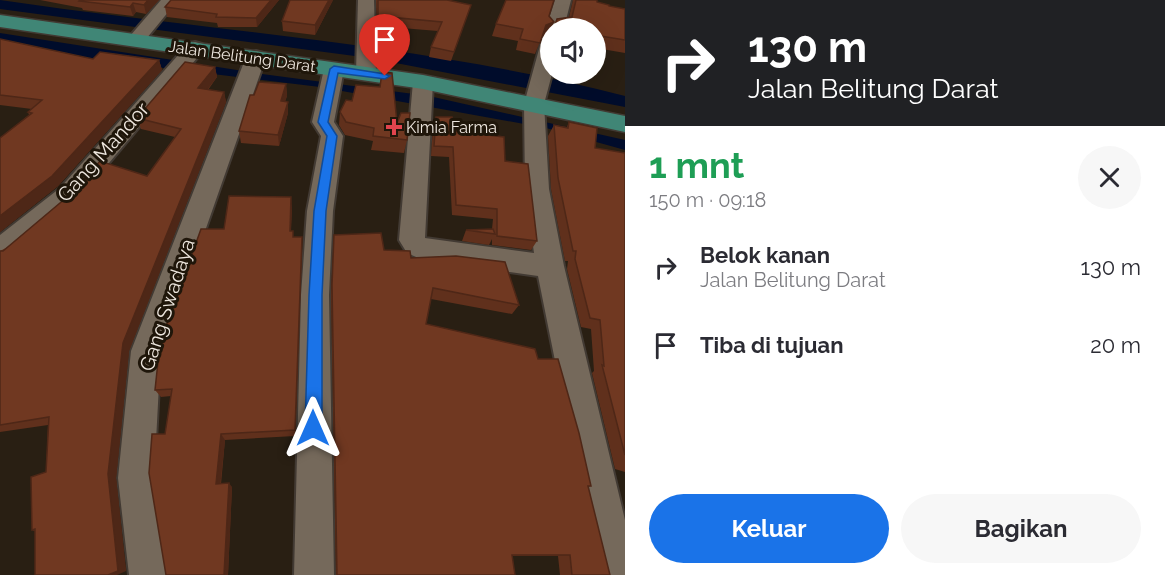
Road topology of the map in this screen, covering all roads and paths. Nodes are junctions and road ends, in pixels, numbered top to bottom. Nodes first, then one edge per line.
1 (170, 0) edge
2 (366, 0) edge
3 (563, 0) edge
4 (558, 18) edge
5 (0, 21) edge
6 (136, 40) junction
7 (185, 60) junction
8 (251, 69) junction
9 (366, 74) junction
10 (332, 80) junction
11 (540, 84) edge
12 (422, 93) junction
13 (536, 101) junction
14 (625, 124) edge
15 (0, 250) edge
16 (550, 266) junction
17 (149, 575) edge
18 (314, 575) edge
19 (618, 575) edge

1 - 6 street
2 - 9 street
3 - 4 street
5 - 6 main road, Jalan Belitung Darat
6 - 7 main road, Jalan Belitung Darat
7 - 8 main road, Jalan Belitung Darat
7 - 15 street, Gang Mandor
8 - 10 main road, Jalan Belitung Darat
8 - 17 street, Gang Swadaya
9 - 10 main road, Jalan Belitung Darat
9 - 12 main road, Jalan Belitung Darat
10 - 18 street
11 - 13 street
12 - 13 main road, Jalan Belitung Darat
12 - 16 street
13 - 14 main road, Jalan Belitung Darat
13 - 16 street
16 - 19 street

